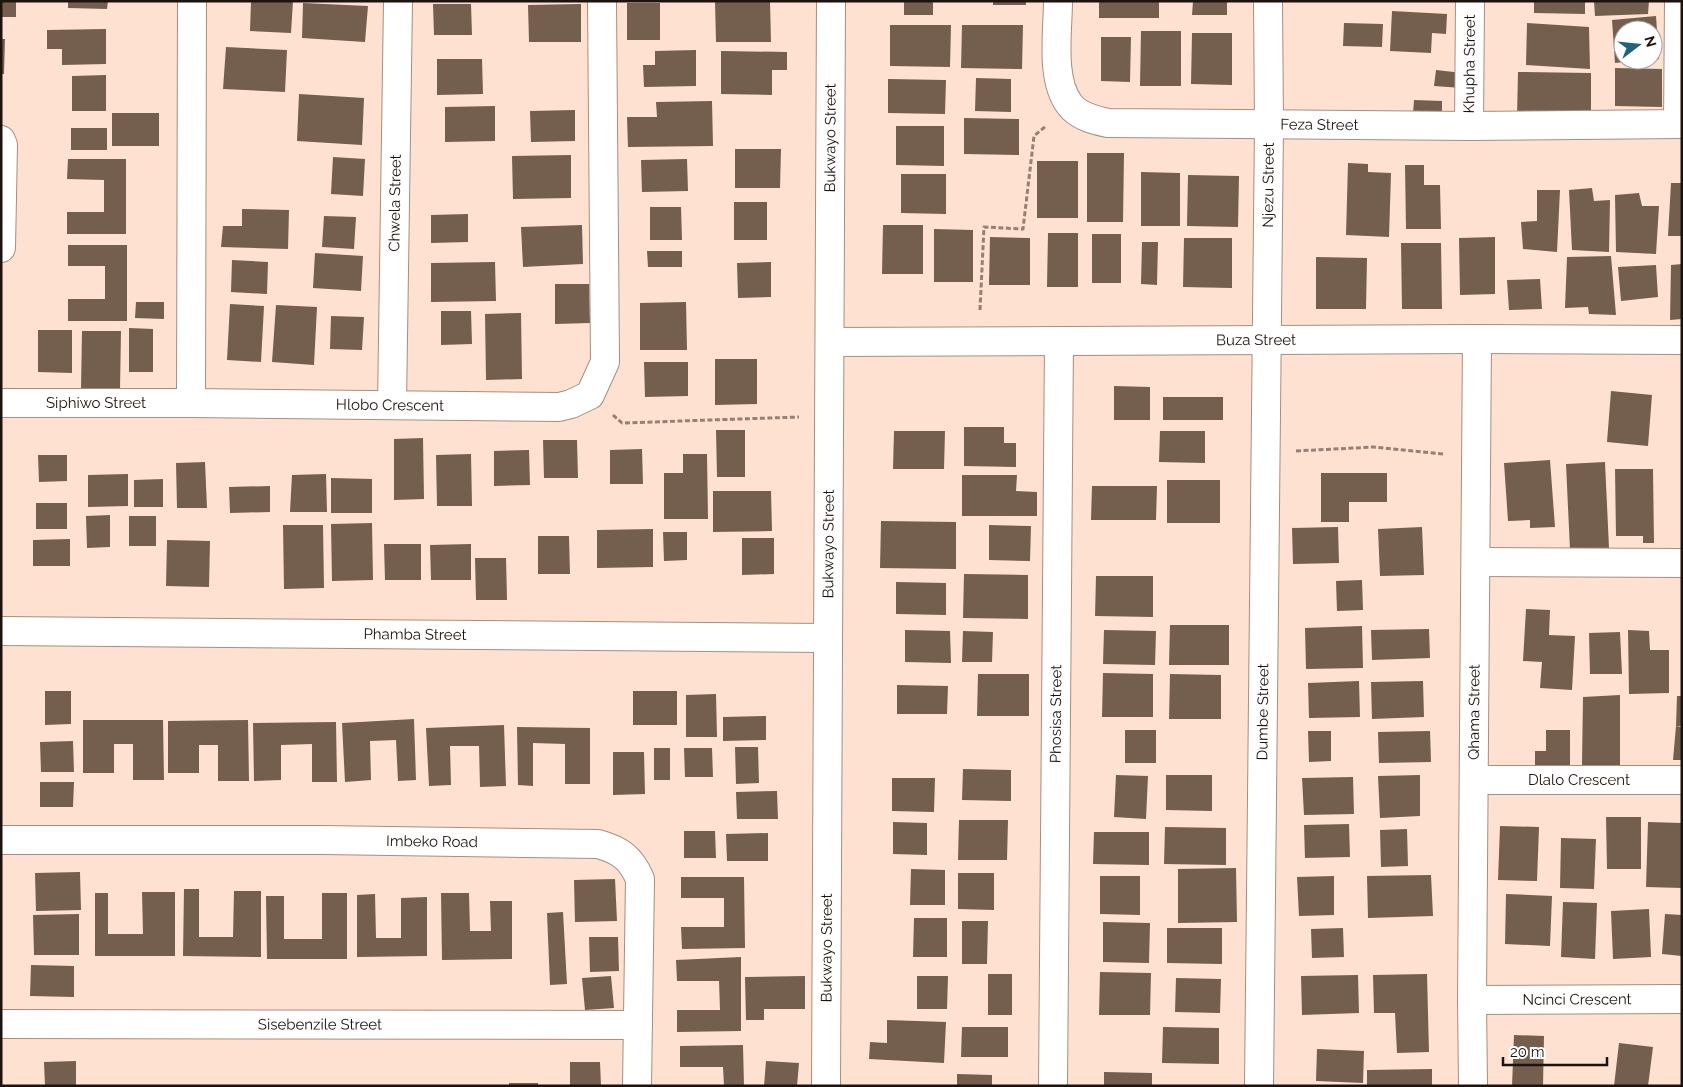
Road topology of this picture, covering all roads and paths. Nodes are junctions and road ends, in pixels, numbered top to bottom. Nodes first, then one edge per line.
1 (192, 1) edge
2 (398, 1) edge
3 (602, 1) edge
4 (831, 1) edge
5 (1058, 1) edge
6 (1268, 1) edge
7 (1470, 1) edge
8 (1679, 1) edge
9 (1070, 106) junction
10 (1269, 124) junction
11 (1680, 124) edge
12 (1469, 126) junction
13 (1, 140) edge
14 (1, 248) edge
15 (1477, 339) junction
16 (1266, 340) junction
17 (1682, 340) edge
18 (979, 341) junction
19 (1059, 341) junction
20 (830, 342) junction
21 (590, 395) junction
22 (1, 403) edge
23 (191, 403) junction
24 (392, 405) junction
25 (830, 415) junction
26 (1265, 452) junction
27 (1477, 458) junction
28 (1476, 562) junction
29 (1682, 564) edge
30 (1, 631) edge
31 (828, 638) junction
32 (1475, 780) junction
33 (1682, 780) edge
34 (1, 840) edge
35 (1682, 999) edge
36 (1472, 1000) junction
37 (1, 1024) edge
38 (638, 1025) junction
39 (637, 1086) edge
40 (826, 1086) edge
41 (1053, 1086) edge
42 (1259, 1086) edge
43 (1473, 1086) edge

1 - 23 street
2 - 24 street, Chwela Street
3 - 21 street
4 - 20 street, Bukwayo Street
5 - 9 street
6 - 10 street, Njezu Street
7 - 12 street, Khupha Street
8 - 11 street
9 - 10 street, Feza Street
9 - 18 path
10 - 12 street, Feza Street
10 - 16 street, Njezu Street
11 - 12 street, Feza Street
13 - 14 street
15 - 16 street, Buza Street
15 - 17 street, Buza Street
15 - 27 street, Qhama Street
16 - 19 street, Buza Street
16 - 26 street, Dumbe Street
18 - 19 street, Buza Street
18 - 20 street, Buza Street
19 - 41 street, Phosisa Street
20 - 25 street, Bukwayo Street
21 - 24 street, Hlobo Crescent
21 - 25 path
22 - 23 street, Siphiwo Street
23 - 24 street, Hlobo Crescent
25 - 31 street, Bukwayo Street
26 - 27 path
26 - 42 street, Dumbe Street
27 - 28 street, Qhama Street
28 - 29 street
28 - 32 street, Qhama Street
30 - 31 street, Phamba Street
31 - 40 street, Bukwayo Street
32 - 33 street, Dlalo Crescent
32 - 36 street, Qhama Street
34 - 38 street, Imbeko Road
35 - 36 street, Ncinci Crescent
36 - 43 street, Qhama Street
37 - 38 street, Sisebenzile Street
38 - 39 street, Imbeko Road

